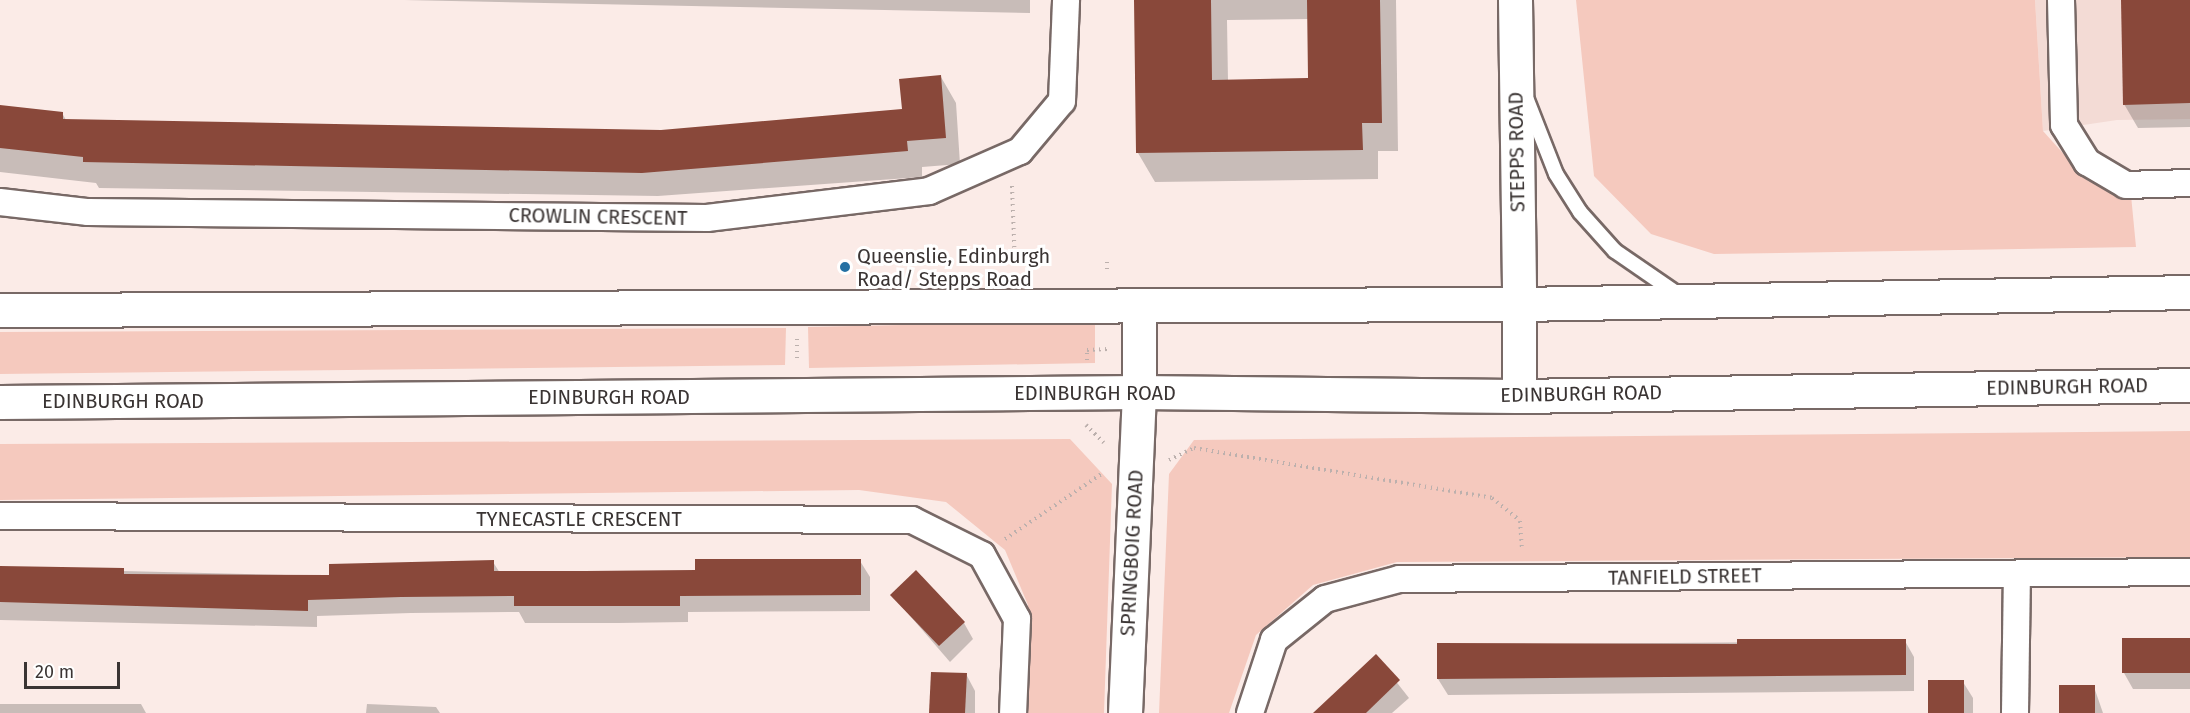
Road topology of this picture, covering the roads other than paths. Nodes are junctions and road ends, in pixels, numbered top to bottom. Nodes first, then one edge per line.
1 (1066, 0) edge
2 (1515, 0) edge
3 (2061, 0) edge
4 (1516, 70) junction
5 (2190, 183) edge
6 (0, 202) edge
7 (2190, 292) edge
8 (1690, 301) junction
9 (1519, 304) junction
10 (1138, 306) junction
11 (0, 310) edge
12 (2190, 385) edge
13 (1139, 392) junction
14 (1519, 396) junction
15 (0, 402) edge
16 (0, 516) edge
17 (2190, 572) edge
18 (2017, 574) junction
19 (1013, 713) edge
20 (1125, 713) edge
21 (1250, 713) edge
22 (2016, 713) edge

1 - 6 street, CROWLIN CRESCENT
2 - 4 main road, STEPPS ROAD
3 - 5 street
4 - 8 lane
4 - 9 main road, STEPPS ROAD
7 - 8 main road
8 - 9 main road
9 - 10 main road
9 - 14 main road, STEPPS ROAD
10 - 11 main road
10 - 13 main road, SPRINGBOIG ROAD
12 - 14 main road, EDINBURGH ROAD
13 - 14 main road, EDINBURGH ROAD
13 - 15 main road, EDINBURGH ROAD
13 - 20 main road, SPRINGBOIG ROAD
16 - 19 street, TYNECASTLE CRESCENT
17 - 18 street, TANFIELD STREET
18 - 21 street, TANFIELD STREET
18 - 22 street

